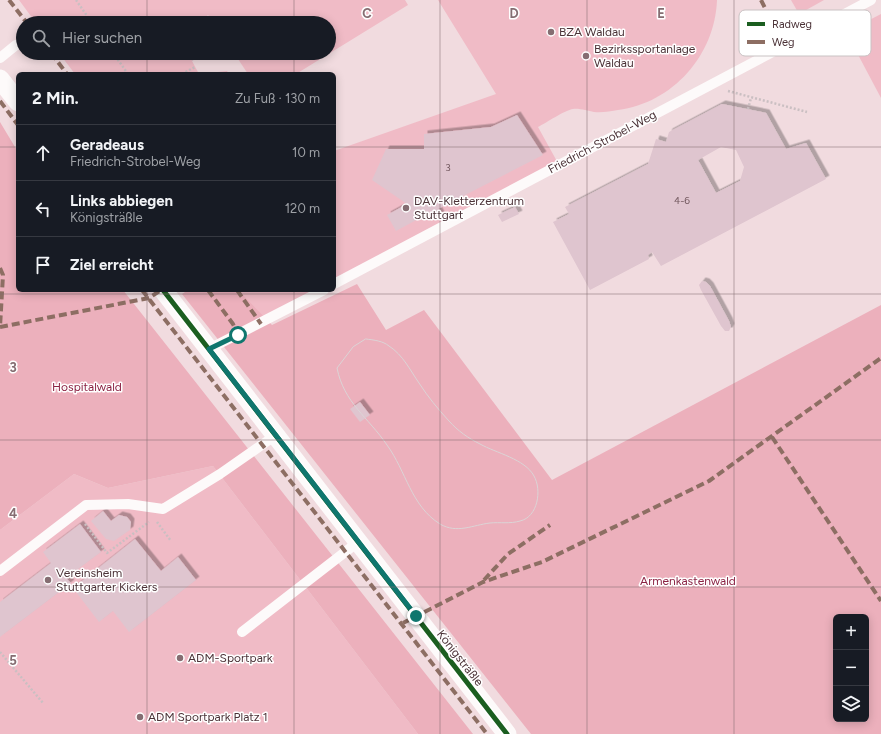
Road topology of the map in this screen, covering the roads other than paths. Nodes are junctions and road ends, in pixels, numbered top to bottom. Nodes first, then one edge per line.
1 (871, 0) edge
2 (852, 10) edge
3 (16, 45) dead end
4 (764, 56) edge
5 (0, 58) edge
6 (0, 79) edge
7 (16, 99) edge
8 (336, 283) edge
9 (165, 292) edge
10 (320, 292) edge
11 (209, 349) junction
12 (276, 435) junction
13 (358, 542) junction
14 (0, 571) edge
15 (242, 632) dead end
16 (506, 734) edge

1 - 2 lane, Friedrich-Strobel-Weg
3 - 5 lane
4 - 8 lane, Friedrich-Strobel-Weg
6 - 7 street
9 - 11 street, Königsträßle
10 - 11 lane
11 - 12 street, Königsträßle
12 - 13 street, Königsträßle
12 - 14 lane
13 - 15 lane
13 - 16 street, Königsträßle

